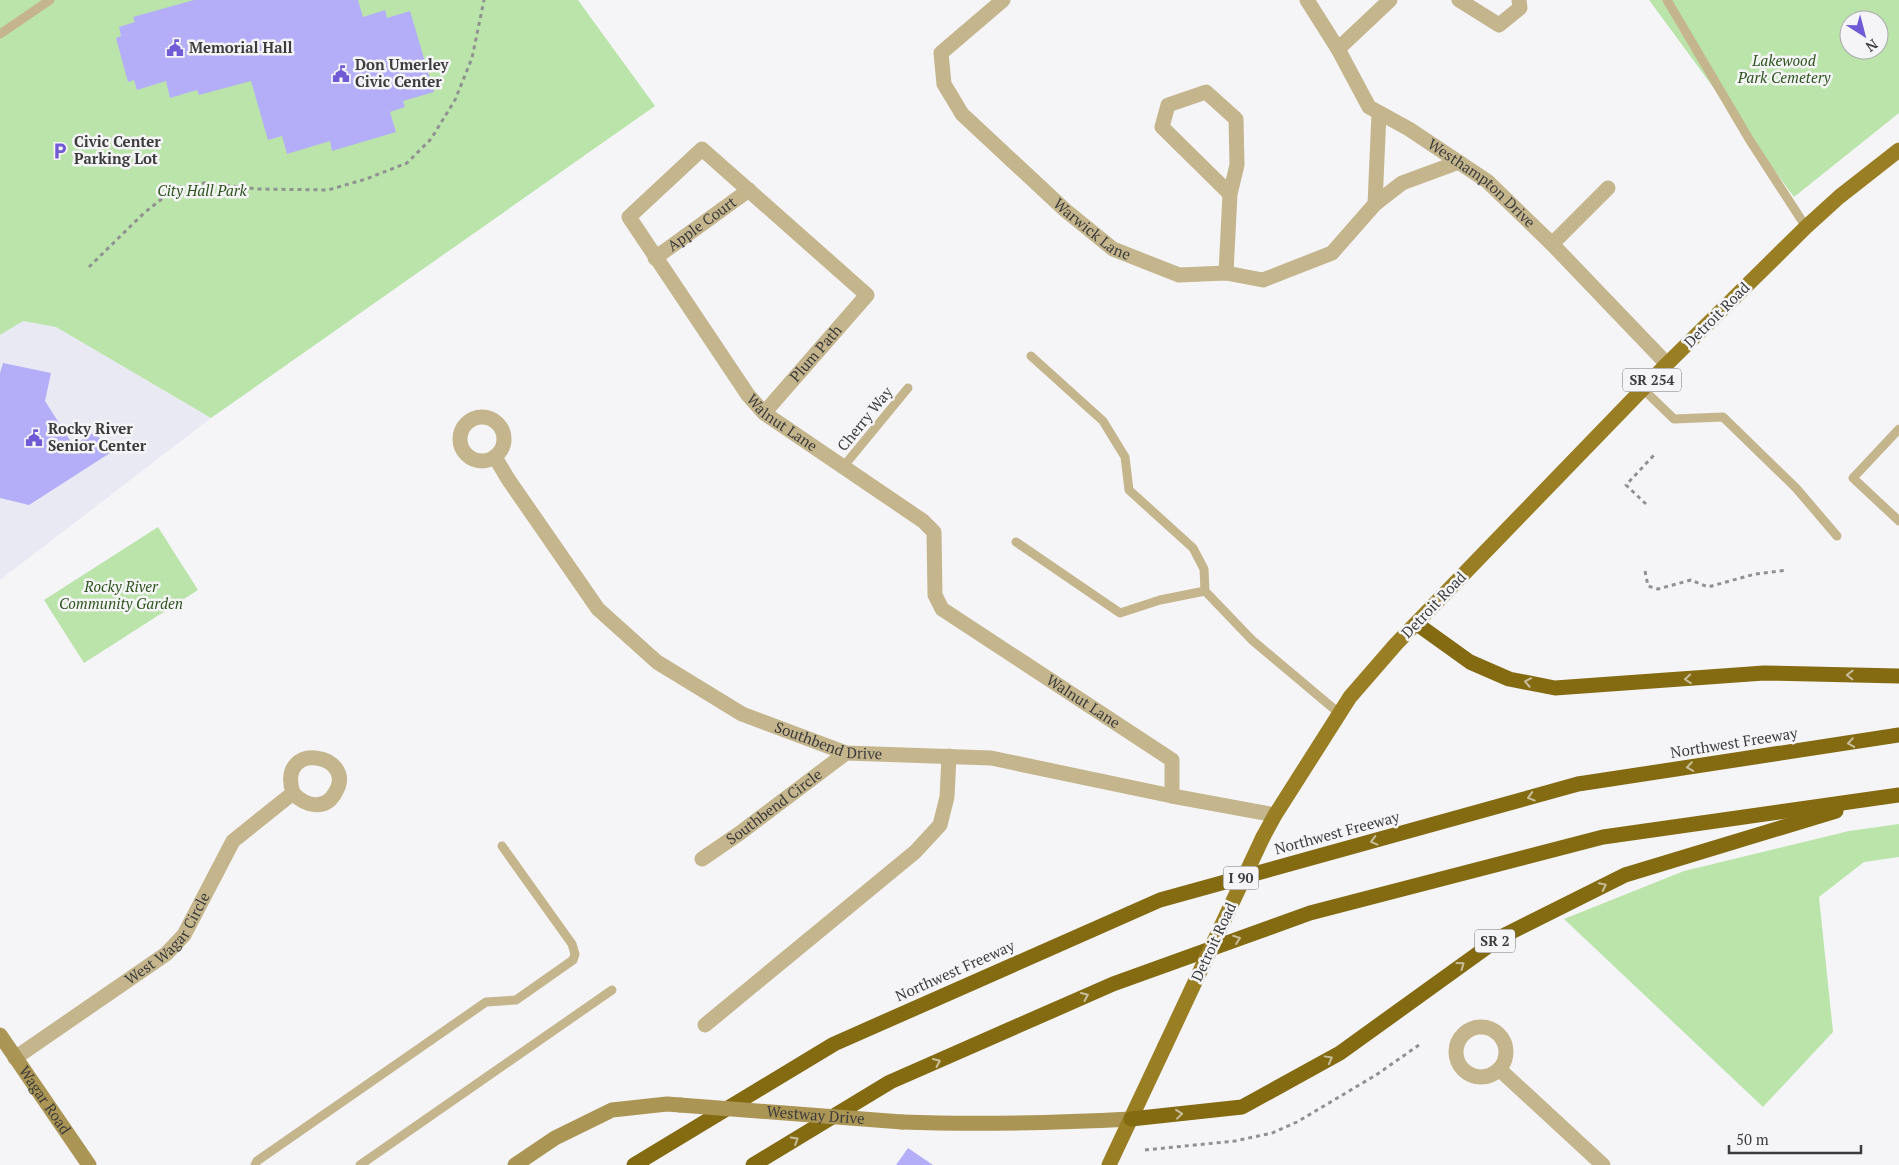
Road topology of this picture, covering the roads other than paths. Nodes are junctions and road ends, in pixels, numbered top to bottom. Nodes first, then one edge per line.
1 (50, 0) edge
2 (1003, 0) edge
3 (1308, 0) edge
4 (1390, 0) edge
5 (1459, 0) edge
6 (1519, 0) edge
7 (1667, 0) edge
8 (0, 34) edge
9 (1338, 49) junction
10 (1379, 113) junction
11 (1899, 150) edge
12 (1458, 162) junction
13 (1608, 188) dead end
14 (749, 190) junction
15 (1230, 194) junction
16 (1374, 204) junction
17 (1806, 227) junction
18 (1552, 244) junction
19 (655, 258) junction
20 (1226, 273) junction
21 (866, 295) joint
22 (1031, 356) dead end
23 (1667, 364) junction
24 (908, 388) dead end
25 (1643, 389) junction
26 (764, 412) junction
27 (1899, 429) edge
28 (495, 457) dead end
29 (843, 467) junction
30 (1899, 521) edge
31 (1836, 536) dead end
32 (1016, 542) dead end
33 (1205, 591) junction
34 (1416, 624) junction
35 (1899, 676) edge
36 (1340, 714) junction
37 (1899, 735) edge
38 (846, 753) junction
39 (949, 756) junction
40 (293, 793) dead end
41 (1899, 795) edge
42 (1172, 796) junction
43 (1883, 797) junction
44 (1274, 815) junction
45 (502, 846) dead end
46 (702, 859) dead end
47 (612, 990) dead end
48 (705, 1025) dead end
49 (0, 1035) edge
50 (15, 1058) junction
51 (1499, 1068) dead end
52 (1130, 1119) junction
53 (89, 1165) edge
54 (255, 1165) edge
55 (360, 1165) edge
56 (515, 1165) edge
57 (634, 1165) edge
58 (753, 1165) edge
59 (1109, 1165) edge
60 (1603, 1165) edge

1 - 8 lane
2 - 20 street, Warwick Lane
3 - 9 street, Westhampton Drive
4 - 9 street
5 - 6 street
7 - 17 lane
9 - 10 street, Westhampton Drive
10 - 12 street, Westhampton Drive
10 - 16 street
11 - 17 main road, Detroit Road / SR 254
12 - 16 street, Warwick Lane
12 - 18 street, Westhampton Drive
13 - 18 street
14 - 19 street, Apple Court
14 - 19 street, Walnut Lane
14 - 21 street, Walnut Lane
15 - 15 street
15 - 20 street
16 - 20 street, Warwick Lane
17 - 23 main road, Detroit Road / SR 254
18 - 23 street, Westhampton Drive
19 - 26 street, Walnut Lane
21 - 26 street, Plum Path
22 - 33 lane
23 - 25 main road, Detroit Road / SR 254
24 - 29 lane, Cherry Way
25 - 31 lane
25 - 34 main road, Detroit Road / SR 254
26 - 29 street, Walnut Lane
27 - 30 lane
28 - 38 street, Southbend Drive
29 - 42 street, Walnut Lane
32 - 33 lane
33 - 36 lane
35 -> 34 highway
34 - 36 main road, Detroit Road
36 - 44 main road, Detroit Road
37 -> 57 highway, Northwest Freeway / I 90
38 - 39 street, Southbend Drive
38 - 46 street, Southbend Circle
39 - 42 street, Southbend Drive
39 - 48 street
40 - 50 street, West Wagar Circle
41 - 43 highway
42 - 44 street, Southbend Drive
52 -> 43 highway, SR 2
58 -> 43 highway
44 - 52 main road, Detroit Road, bridge
45 - 54 lane
47 - 55 lane
49 - 50 main road, Wagar Road
50 - 53 main road, Wagar Road
51 - 60 street
52 - 56 main road, Westway Drive, bridge
52 - 59 main road, Detroit Road

